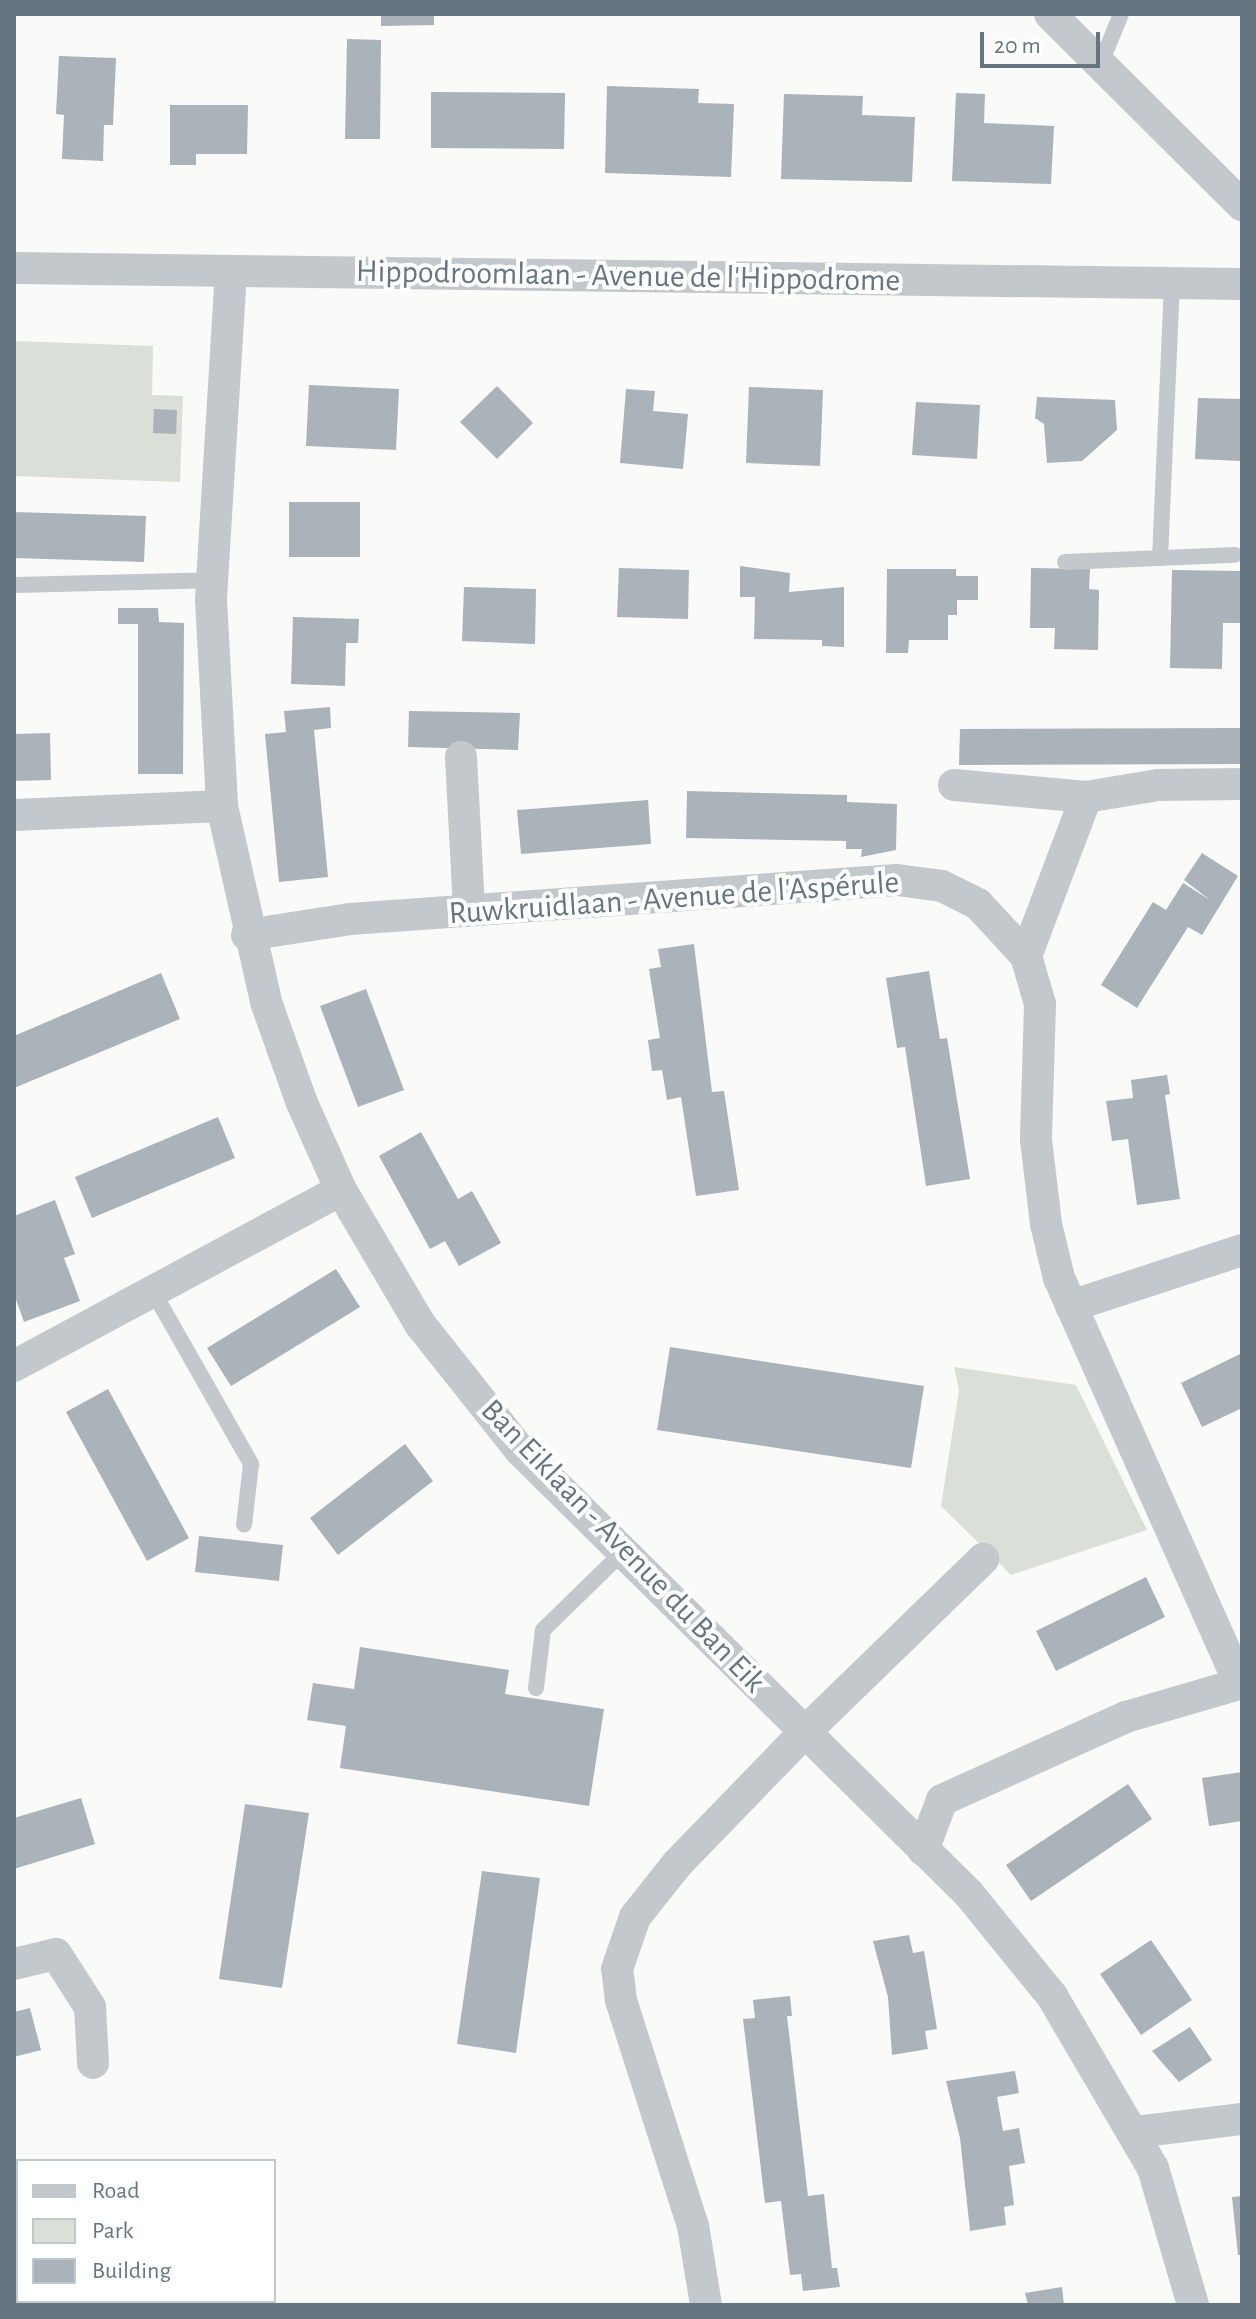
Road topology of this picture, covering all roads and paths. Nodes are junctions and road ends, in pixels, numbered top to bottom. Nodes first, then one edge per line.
1 (1050, 14) edge
2 (1121, 14) edge
3 (1101, 63) junction
4 (1242, 205) edge
5 (14, 268) edge
6 (231, 271) junction
7 (1172, 283) junction
8 (1242, 284) edge
9 (1235, 555) dead end
10 (1160, 558) junction
11 (1065, 562) dead end
12 (212, 580) junction
13 (14, 585) edge
14 (461, 757) dead end
15 (1242, 784) edge
16 (954, 785) dead end
17 (1086, 797) junction
18 (222, 806) junction
19 (14, 815) edge
20 (469, 910) junction
21 (247, 935) junction
22 (1026, 956) junction
23 (341, 1190) junction
24 (1242, 1250) edge
25 (154, 1293) junction
26 (1071, 1306) junction
27 (14, 1366) edge
28 (244, 1525) dead end
29 (621, 1554) junction
30 (983, 1559) dead end
31 (1240, 1683) edge
32 (536, 1688) dead end
33 (804, 1733) junction
34 (923, 1850) junction
35 (14, 1964) edge
36 (93, 2063) dead end
37 (1242, 2119) edge
38 (1136, 2132) junction
39 (706, 2305) edge
40 (1193, 2305) edge

1 - 3 street
2 - 3 lane
3 - 4 street
5 - 6 street, Hippodroomlaan - Avenue de l'Hippodrome
6 - 7 street, Hippodroomlaan - Avenue de l'Hippodrome
6 - 12 street, Ban Eiklaan - Avenue du Ban Eik
7 - 8 street, Hippodroomlaan - Avenue de l'Hippodrome
7 - 10 lane
9 - 10 lane
10 - 11 lane
12 - 13 lane
12 - 18 street, Ban Eiklaan - Avenue du Ban Eik
14 - 20 street
15 - 17 street
16 - 17 street
17 - 22 street
18 - 19 street
18 - 21 street, Ban Eiklaan - Avenue du Ban Eik
20 - 21 street, Ruwkruidlaan - Avenue de l'Aspérule
20 - 22 street, Ruwkruidlaan - Avenue de l'Aspérule
21 - 23 street, Ban Eiklaan - Avenue du Ban Eik
22 - 26 street, Ruwkruidlaan - Avenue de l'Aspérule
23 - 25 street
23 - 29 street, Ban Eiklaan - Avenue du Ban Eik
24 - 26 street
25 - 27 street
25 - 28 lane
26 - 31 street, Ruwkruidlaan - Avenue de l'Aspérule
29 - 32 lane
29 - 33 street, Ban Eiklaan - Avenue du Ban Eik
30 - 33 street
31 - 34 street
33 - 34 street, Ban Eiklaan - Avenue du Ban Eik
33 - 39 street
34 - 38 street, Ban Eiklaan - Avenue du Ban Eik
35 - 36 street
37 - 38 street
38 - 40 street, Ban Eiklaan - Avenue du Ban Eik

